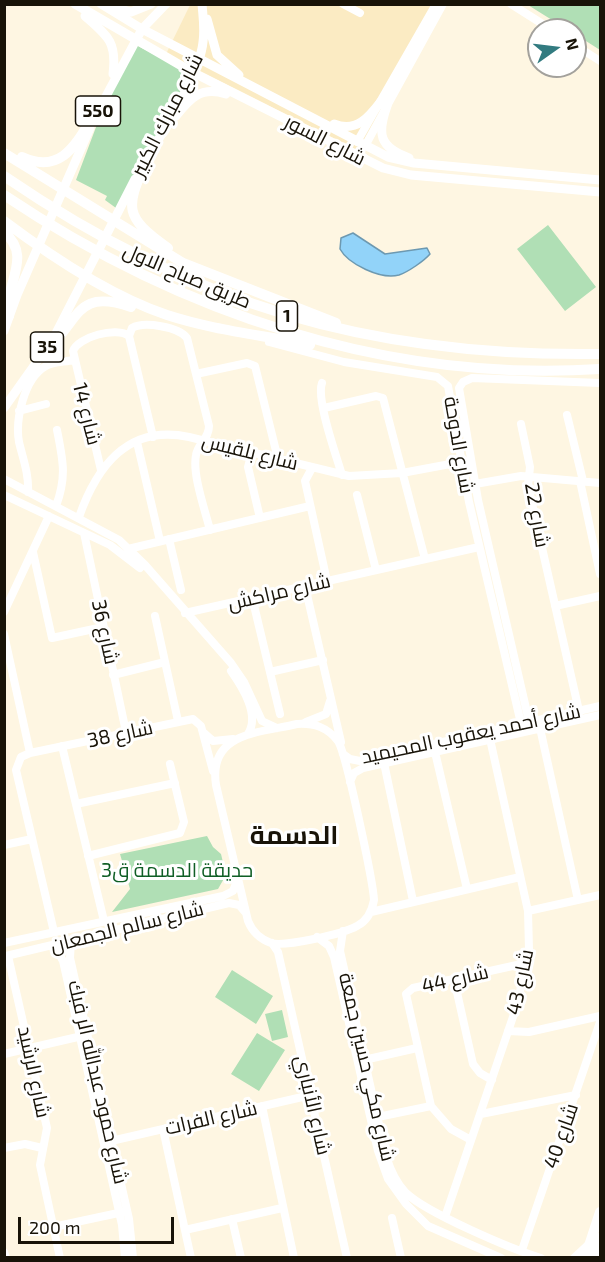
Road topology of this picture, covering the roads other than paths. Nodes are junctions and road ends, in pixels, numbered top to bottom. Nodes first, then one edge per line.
1 (73, 4) edge
2 (101, 4) edge
3 (108, 4) edge
4 (151, 4) edge
5 (166, 4) edge
6 (203, 4) edge
7 (343, 4) edge
8 (436, 4) edge
9 (443, 4) edge
10 (511, 4) edge
11 (360, 13) dead end
12 (533, 18) edge
13 (142, 29) junction
14 (135, 41) junction
15 (186, 52) junction
16 (587, 53) edge
17 (199, 59) junction
18 (600, 61) edge
19 (189, 70) junction
20 (111, 83) junction
21 (255, 87) junction
22 (251, 103) junction
23 (384, 103) junction
24 (100, 106) junction
25 (304, 113) junction
26 (313, 134) junction
27 (162, 135) junction
28 (359, 146) junction
29 (4, 151) edge
30 (147, 158) junction
31 (363, 159) junction
32 (425, 164) junction
33 (4, 176) edge
34 (600, 180) edge
35 (63, 188) junction
36 (600, 192) edge
37 (4, 195) edge
38 (59, 200) joint
39 (4, 221) edge
40 (110, 224) junction
41 (4, 232) edge
42 (41, 242) junction
43 (86, 272) junction
44 (202, 272) junction
45 (146, 307) junction
46 (9, 316) junction
47 (224, 329) junction
48 (4, 331) edge
49 (364, 335) junction
50 (129, 336) junction
51 (46, 350) junction
52 (363, 352) junction
53 (600, 354) edge
54 (74, 360) junction
55 (600, 369) edge
56 (564, 371) junction
57 (196, 374) junction
58 (600, 374) edge
59 (322, 382) dead end
60 (600, 384) edge
61 (45, 404) dead end
62 (4, 408) edge
63 (324, 408) junction
64 (19, 411) junction
65 (567, 415) dead end
66 (521, 424) dead end
67 (455, 427) junction
68 (464, 428) junction
69 (57, 430) dead end
70 (153, 437) junction
71 (205, 441) junction
72 (137, 442) junction
73 (252, 452) junction
74 (278, 459) junction
75 (461, 462) junction
76 (312, 468) junction
77 (100, 470) junction
78 (402, 474) junction
79 (342, 475) junction
80 (529, 476) junction
81 (582, 481) junction
82 (600, 483) edge
83 (475, 484) junction
84 (6, 489) edge
85 (28, 492) junction
86 (357, 495) dead end
87 (478, 500) junction
88 (469, 502) junction
89 (56, 506) junction
90 (310, 506) junction
91 (49, 516) junction
92 (79, 517) junction
93 (260, 518) junction
94 (210, 530) junction
95 (84, 532) junction
96 (115, 537) junction
97 (164, 540) junction
98 (110, 545) junction
99 (479, 547) junction
100 (128, 549) junction
101 (33, 552) junction
102 (425, 559) junction
103 (376, 570) junction
104 (600, 574) edge
105 (20, 580) junction
106 (327, 581) junction
107 (305, 586) junction
108 (181, 590) dead end
109 (41, 591) junction
110 (600, 596) edge
111 (252, 597) junction
112 (555, 606) junction
113 (4, 612) edge
114 (184, 614) junction
115 (154, 616) dead end
116 (103, 627) junction
117 (4, 634) edge
118 (323, 660) junction
119 (165, 662) junction
120 (270, 672) junction
121 (114, 675) junction
122 (330, 694) junction
123 (600, 706) edge
124 (579, 711) junction
125 (280, 714) dead end
126 (600, 715) edge
127 (178, 721) junction
128 (297, 724) junction
129 (526, 727) junction
130 (279, 728) junction
131 (540, 728) junction
132 (203, 731) junction
133 (126, 732) junction
134 (248, 734) junction
135 (237, 739) junction
136 (490, 739) junction
137 (62, 746) junction
138 (343, 751) junction
139 (435, 752) junction
140 (30, 753) junction
141 (384, 763) junction
142 (170, 764) dead end
143 (215, 782) junction
144 (175, 783) junction
145 (349, 783) junction
146 (76, 804) junction
147 (32, 840) junction
148 (4, 845) edge
149 (88, 856) junction
150 (237, 876) junction
151 (520, 877) junction
152 (467, 889) junction
153 (600, 895) edge
154 (374, 897) junction
155 (578, 900) junction
156 (413, 901) junction
157 (388, 907) junction
158 (528, 911) junction
159 (371, 912) junction
160 (246, 914) junction
161 (128, 916) junction
162 (104, 921) junction
163 (130, 927) junction
164 (343, 931) junction
165 (54, 932) junction
166 (4, 934) edge
167 (317, 937) junction
168 (18, 940) junction
169 (71, 941) junction
170 (4, 943) edge
171 (272, 943) junction
172 (283, 943) junction
173 (54, 945) junction
174 (278, 952) junction
175 (6, 956) edge
176 (526, 963) junction
177 (454, 979) junction
178 (600, 1017) edge
179 (600, 1022) edge
180 (508, 1030) junction
181 (83, 1036) junction
182 (29, 1048) junction
183 (417, 1048) junction
184 (4, 1054) edge
185 (364, 1060) junction
186 (492, 1080) junction
187 (311, 1095) junction
188 (576, 1095) junction
189 (262, 1106) junction
190 (430, 1106) junction
191 (481, 1114) junction
192 (374, 1118) junction
193 (163, 1129) junction
194 (471, 1140) junction
195 (111, 1141) junction
196 (4, 1148) edge
197 (42, 1148) junction
198 (282, 1208) junction
199 (426, 1208) junction
200 (123, 1212) junction
201 (600, 1212) edge
202 (445, 1217) junction
203 (392, 1218) dead end
204 (232, 1219) junction
205 (419, 1219) junction
206 (53, 1227) junction
207 (184, 1230) junction
208 (600, 1238) edge
209 (589, 1244) junction
210 (522, 1250) junction
211 (4, 1252) edge
212 (488, 1255) edge
213 (6, 1257) edge
214 (60, 1257) edge
215 (125, 1257) edge
216 (133, 1257) edge
217 (190, 1257) edge
218 (241, 1257) edge
219 (294, 1257) edge
220 (347, 1257) edge
221 (401, 1257) edge
222 (501, 1257) edge
223 (539, 1257) edge
224 (574, 1257) edge
225 (585, 1257) edge
226 (594, 1257) edge

1 - 14 main road, شارع السور
1 - 20 main road
2 - 13 main road, شارع السور
3 - 4 main road
5 - 13 main road, 550
6 - 17 main road, شارع مبارك الكبير
6 - 21 main road
7 - 11 street
8 - 23 street
9 - 23 street
10 - 12 street
13 - 14 main road, 550
13 - 15 main road, شارع السور
14 - 19 main road, شارع السور
14 - 20 main road, 550
15 - 17 main road, شارع السور
15 - 19 main road
16 - 18 street
17 - 19 main road, شارع مبارك الكبير
17 - 21 main road, شارع السور
19 - 22 main road, شارع السور
19 - 27 main road, شارع مبارك الكبير
20 - 24 main road, 550
21 - 25 main road, شارع السور
22 - 26 main road, شارع السور
22 - 27 main road
23 - 25 main road
23 - 28 street
23 - 32 main road
24 - 29 highway
24 - 35 main road, 550
25 - 28 main road, شارع السور
26 - 28 main road
26 - 31 main road, شارع السور
27 - 30 main road, شارع مبارك الكبير
28 - 31 main road
28 - 32 main road, شارع السور
29 - 35 highway
30 - 40 main road, شارع مبارك الكبير
30 - 44 highway
31 - 36 main road, شارع السور
32 - 34 main road, شارع السور
33 - 49 highway, طريق صباح الاول / 1
35 - 38 main road, 550
35 - 40 highway
37 - 52 highway, طريق صباح الاول / 1
38 - 42 main road, 35
39 - 42 highway
40 - 43 main road, 35
40 - 44 highway
41 - 46 highway
42 - 43 highway
42 - 46 main road, 35
43 - 45 highway
43 - 51 main road, 35
44 - 49 highway
45 - 47 highway
45 - 51 highway
46 - 48 main road, 35
47 - 52 highway
47 - 67 street, شارع الدوحة
49 - 53 highway, طريق صباح الاول / 1
50 - 54 street, شارع 14
50 - 57 street
50 - 70 street
51 - 62 main road, 35
52 - 56 highway, طريق صباح الاول / 1
54 - 64 street
54 - 77 street, شارع 14
55 - 56 highway, طريق صباح الاول / 1
56 - 58 highway
57 - 71 street
57 - 74 street
59 - 63 street
60 - 68 street, شارع الدوحة
61 - 64 street
63 - 78 street
63 - 79 street
64 - 85 street
65 - 81 street
66 - 80 street, شارع 22
67 - 68 street
67 - 75 street, شارع الدوحة
68 - 83 street, شارع الدوحة
69 - 89 street
70 - 71 street, شارع بلقيس
70 - 72 street, شارع بلقيس
71 - 73 street, شارع بلقيس
71 - 94 street
72 - 77 street, شارع بلقيس
72 - 97 street
73 - 74 street, شارع بلقيس
73 - 93 street
74 - 76 street, شارع بلقيس
75 - 78 street, شارع بلقيس
75 - 88 street, شارع الدوحة
76 - 79 street, شارع بلقيس
76 - 90 street
77 - 92 street, شارع بلقيس
78 - 79 street, شارع بلقيس
78 - 102 street
80 - 81 street
80 - 83 street
80 - 112 street, شارع 22
81 - 82 street
81 - 104 street
83 - 87 street, شارع الدوحة
84 - 85 street
84 - 91 street
85 - 89 street
86 - 103 street
87 - 88 street
87 - 129 street, شارع الدوحة
88 - 99 street, شارع الدوحة
89 - 92 street
90 - 93 street
90 - 106 street
91 - 95 street
91 - 101 street
92 - 96 street
93 - 94 street
94 - 97 street
95 - 98 street
95 - 116 street, شارع 36
96 - 98 street
96 - 100 street
97 - 100 street
97 - 108 street
98 - 114 street
99 - 102 street, شارع مراكش
99 - 129 street, شارع الدوحة
100 - 114 street
101 - 105 street
101 - 109 street
102 - 103 street, شارع مراكش
103 - 106 street, شارع مراكش
105 - 109 street
105 - 113 street
106 - 107 street, شارع مراكش
107 - 111 street, شارع مراكش
107 - 118 street
109 - 116 street
110 - 112 street
111 - 114 street, شارع مراكش
111 - 120 street
112 - 124 street, شارع 22
114 - 130 street
114 - 134 street
115 - 119 street
116 - 121 street, شارع 36
117 - 140 street
118 - 120 street
118 - 122 street
119 - 121 street
119 - 127 street
120 - 125 street
121 - 133 street, شارع 36
122 - 128 street
122 - 138 street
123 - 124 street, شارع أحمد يعقوب المحيميد
124 - 129 street, شارع أحمد يعقوب المحيميد
126 - 131 street, شارع أحمد يعقوب المحيميد
127 - 132 street, شارع 38
127 - 133 street, شارع 38
128 - 130 street
128 - 138 street
129 - 131 street, شارع أحمد يعقوب المحيميد
129 - 136 street, شارع أحمد يعقوب المحيميد
129 - 138 street, شارع أحمد يعقوب المحيميد
130 - 134 street
131 - 155 street
132 - 135 street, شارع 38
132 - 143 street
133 - 137 street, شارع 38
134 - 135 street
135 - 143 street
136 - 139 street, شارع أحمد يعقوب المحيميد
136 - 151 street, شارع 43
137 - 140 street, شارع 38
137 - 146 street
138 - 145 street
139 - 141 street, شارع أحمد يعقوب المحيميد
139 - 152 street
140 - 147 street
141 - 145 street, شارع أحمد يعقوب المحيميد
141 - 156 street
142 - 144 street
143 - 150 street
144 - 146 street
144 - 149 street
145 - 154 street
146 - 149 street
147 - 148 street
147 - 165 street
149 - 162 street
150 - 160 street
150 - 161 street, شارع سالم الجمعان
151 - 152 street
151 - 158 street, شارع 43
152 - 156 street
153 - 155 street
154 - 157 street
154 - 159 street
155 - 158 street
156 - 157 street
157 - 159 street
158 - 176 street, شارع 43
159 - 164 street
160 - 163 street, شارع سالم الجمعان
160 - 171 street, شارع الأنباري
161 - 162 street, شارع سالم الجمعان
161 - 163 street
162 - 165 street, شارع سالم الجمعان
163 - 169 street, شارع سالم الجمعان
164 - 167 street
164 - 185 street, شارع مكي حسين جمعة
165 - 168 street, شارع سالم الجمعان
166 - 168 street
167 - 172 street
167 - 192 street, شارع مكي حسين جمعة
168 - 170 street, شارع سالم الجمعان
169 - 173 street, شارع سالم الجمعان
169 - 181 street, شارع حمود عبدالله الر فبك
171 - 172 street
171 - 174 street, شارع الأنباري
172 - 174 street
173 - 175 street, شارع سالم الجمعان
173 - 181 street, شارع حمود عبدالله الر فبك
174 - 187 street, شارع الأنباري
175 - 182 street, شارع الرشيد
176 - 177 street, شارع 44
176 - 180 street, شارع 43
177 - 183 street, شارع 44
177 - 186 street
178 - 180 street
179 - 188 street, شارع 40
180 - 186 street, شارع 43
181 - 182 street
181 - 195 street, شارع حمود عبدالله الر فبك
181 - 200 street, شارع حمود عبدالله الر فبك
182 - 184 street
182 - 197 street, شارع الرشيد
183 - 185 street
183 - 190 street, شارع 44
185 - 192 street, شارع مكي حسين جمعة
186 - 191 street, شارع 43
187 - 189 street, شارع الفرات
187 - 220 street, شارع الأنباري
188 - 191 street
188 - 210 street, شارع 40
189 - 193 street, شارع الفرات
189 - 198 street
190 - 192 street
190 - 194 street, شارع 44
191 - 194 street, شارع 43
192 - 199 street, شارع مكي حسين جمعة
192 - 205 street, شارع مكي حسين جمعة
193 - 195 street, شارع الفرات
193 - 207 street
194 - 202 street, شارع 43
195 - 200 street, شارع حمود عبدالله الر فبك
196 - 197 street
197 - 206 street, شارع الرشيد
198 - 204 street
198 - 219 street
199 - 202 street, شارع مكي حسين جمعة
199 - 205 street
200 - 206 street
200 - 215 street, شارع حمود عبدالله الر فبك
200 - 216 street, شارع حمود عبدالله الر فبك
201 - 209 highway
202 - 210 street, شارع مكي حسين جمعة
203 - 221 street
204 - 207 street
204 - 218 street
205 - 212 street, شارع مكي حسين جمعة
206 - 214 street, شارع الرشيد
207 - 217 street
208 - 226 highway
209 - 224 street
209 - 225 highway
210 - 223 street, شارع مكي حسين جمعة
211 - 213 street
212 - 222 street, شارع مكي حسين جمعة

